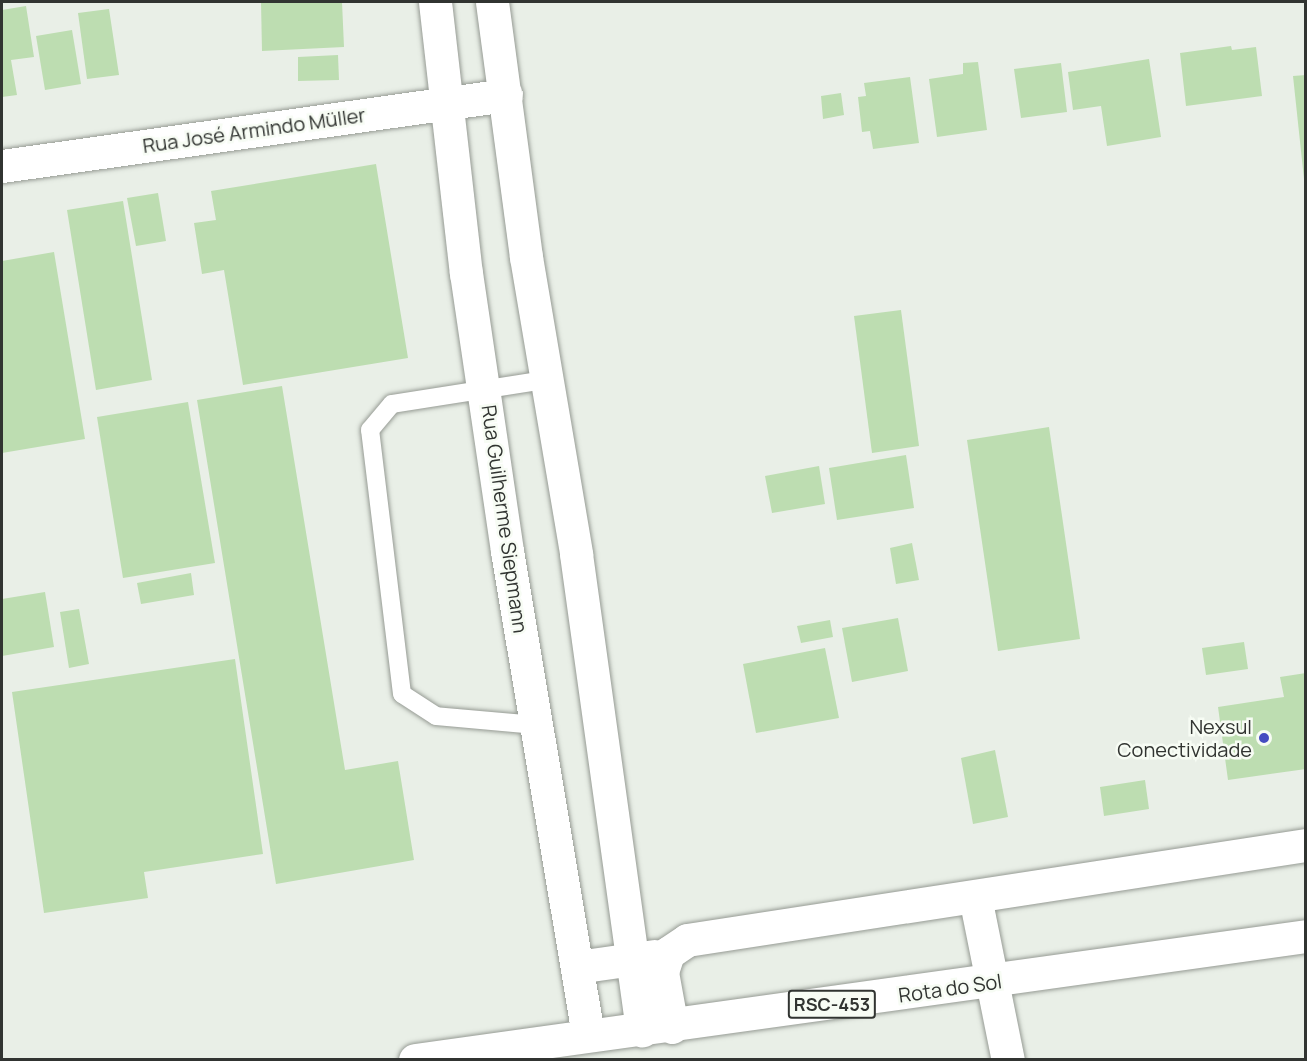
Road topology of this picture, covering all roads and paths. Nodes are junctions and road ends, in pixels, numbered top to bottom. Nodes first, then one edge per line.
1 (435, 2) edge
2 (492, 2) edge
3 (506, 95) junction
4 (449, 102) junction
5 (2, 166) edge
6 (546, 380) junction
7 (486, 390) junction
8 (536, 725) junction
9 (1305, 845) edge
10 (975, 897) junction
11 (1305, 936) edge
12 (668, 953) junction
13 (632, 960) junction
14 (577, 967) junction
15 (992, 982) junction
16 (657, 1028) junction
17 (588, 1035) junction
18 (415, 1059) edge
19 (1008, 1059) edge

1 - 4 main road, Rua Guilherme Siepmann
2 - 3 main road
3 - 4 main road, Rua José Armindo Müller
3 - 6 main road
4 - 5 main road, Rua José Armindo Müller
4 - 7 main road, Rua Guilherme Siepmann
6 - 7 lane
6 - 13 main road
7 - 8 main road, Rua Guilherme Siepmann
7 - 8 lane
8 - 14 main road, Rua Guilherme Siepmann
9 - 10 main road
10 - 12 main road
10 - 15 main road
11 - 15 main road, Rota do Sol / RSC-453
12 - 13 main road
12 - 16 main road
13 - 14 main road
13 - 16 main road
14 - 17 main road, Rua Guilherme Siepmann
15 - 16 main road, Rota do Sol / RSC-453
15 - 19 main road
16 - 17 main road, Rota do Sol / RSC-453
17 - 18 main road, Rota do Sol / RSC-453

